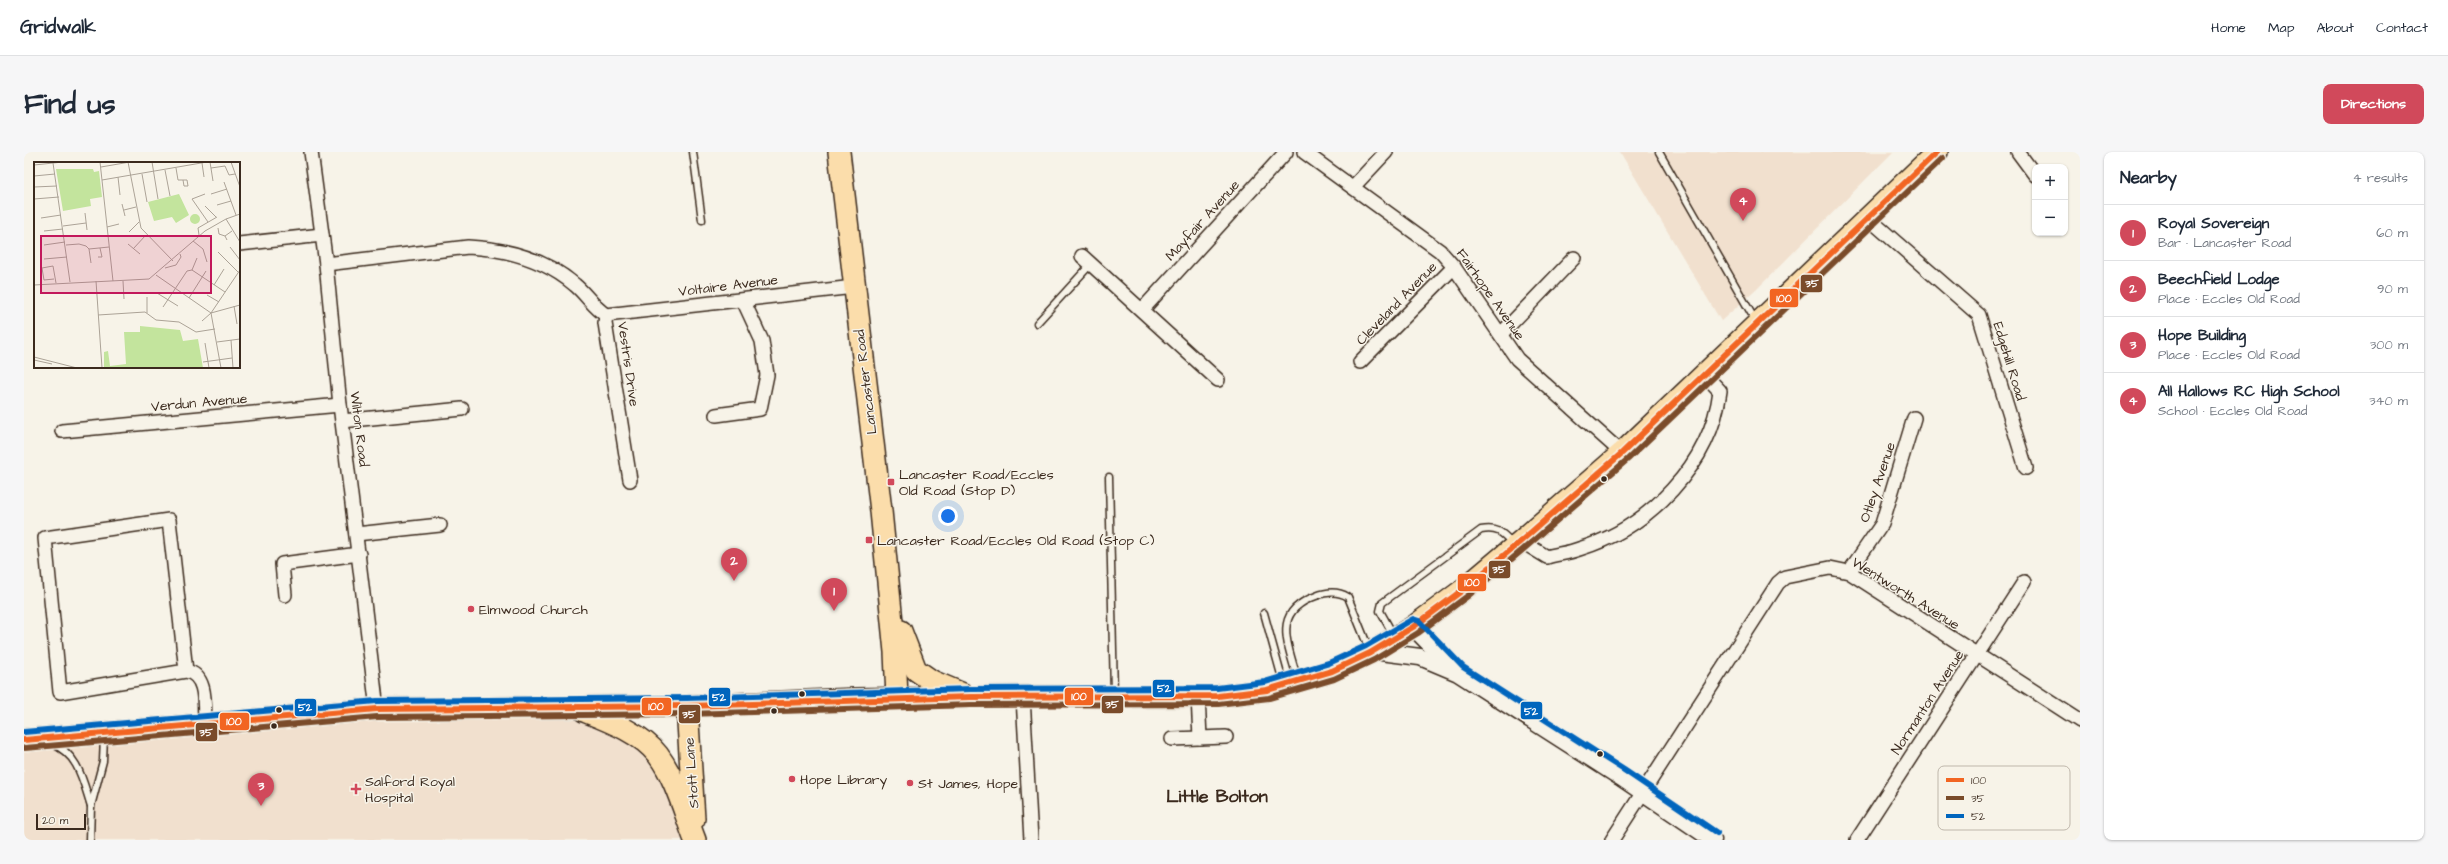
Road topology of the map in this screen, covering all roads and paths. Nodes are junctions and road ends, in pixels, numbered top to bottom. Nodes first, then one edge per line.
1 (311, 152) edge
2 (693, 152) edge
3 (839, 152) edge
4 (1286, 152) edge
5 (1304, 152) edge
6 (1386, 152) edge
7 (1660, 152) edge
8 (1936, 152) edge
9 (2018, 152) edge
10 (2032, 171) edge
11 (1353, 187) junction
12 (1867, 216) junction
13 (702, 220) dead end
14 (322, 235) junction
15 (240, 244) edge
16 (1574, 258) dead end
17 (1087, 260) joint
18 (326, 264) junction
19 (1454, 267) junction
20 (854, 287) junction
21 (743, 300) junction
22 (1142, 310) junction
23 (606, 315) junction
24 (1037, 323) dead end
25 (1757, 323) junction
26 (1501, 334) junction
27 (1360, 362) dead end
28 (1704, 374) junction
29 (1218, 380) dead end
30 (340, 405) junction
31 (462, 409) dead end
32 (716, 415) dead end
33 (1914, 418) dead end
34 (342, 421) junction
35 (62, 431) dead end
36 (1622, 453) junction
37 (2026, 468) dead end
38 (1110, 477) dead end
39 (630, 480) dead end
40 (440, 525) dead end
41 (356, 534) junction
42 (1518, 543) junction
43 (359, 554) junction
44 (1848, 572) junction
45 (2024, 582) dead end
46 (285, 595) dead end
47 (891, 612) junction
48 (1264, 613) dead end
49 (1413, 627) junction
50 (1395, 638) junction
51 (1372, 652) junction
52 (1976, 655) junction
53 (186, 671) junction
54 (1458, 673) junction
55 (1291, 683) junction
56 (1114, 696) junction
57 (1198, 696) junction
58 (971, 697) junction
59 (1023, 697) junction
60 (897, 698) junction
61 (688, 706) junction
62 (575, 708) junction
63 (377, 709) junction
64 (2080, 721) edge
65 (205, 724) junction
66 (104, 732) junction
67 (1226, 737) dead end
68 (1200, 738) junction
69 (30, 739) edge
70 (1172, 739) dead end
71 (1643, 793) junction
72 (91, 806) junction
73 (90, 840) edge
74 (695, 840) edge
75 (1031, 840) edge
76 (1612, 840) edge
77 (1713, 840) edge
78 (1857, 840) edge

1 - 14 street, Wilton Road
2 - 13 lane
3 - 20 main road, Lancaster Road
4 - 22 street, Mayfair Avenue
5 - 11 street, Fairhope Avenue
6 - 11 street
7 - 25 lane
8 - 12 main road
9 - 10 street
11 - 19 street, Fairhope Avenue
12 - 25 main road
12 - 37 street, Edgehill Road
14 - 15 street
14 - 18 street, Wilton Road
16 - 26 street
17 - 22 street
17 - 24 lane
18 - 23 street, Vestris Drive
18 - 30 street, Wilton Road
19 - 26 street, Fairhope Avenue
19 - 27 street, Cleveland Avenue
20 - 21 street, Voltaire Avenue
20 - 47 main road, Lancaster Road
21 - 23 street, Voltaire Avenue
21 - 32 street
22 - 29 street
23 - 39 street, Vestris Drive
25 - 28 main road
26 - 36 street, Fairhope Avenue
28 - 36 main road
28 - 42 street
30 - 34 street, Wilton Road
30 - 35 street, Verdun Avenue
31 - 34 street
33 - 44 street, Otley Avenue
34 - 41 street, Wilton Road
36 - 42 main road
38 - 56 lane
40 - 41 street
41 - 43 street, Wilton Road
42 - 49 main road
42 - 50 lane
43 - 46 street
43 - 63 street, Wilton Road
44 - 52 street, Wentworth Avenue
44 - 71 street, Wentworth Avenue
45 - 52 street, Normanton Avenue
47 - 58 main road, Lancaster Road
47 - 60 main road, Lancaster Road
48 - 55 lane
49 - 50 main road
49 - 54 street
50 - 51 main road
51 - 54 street
51 - 55 main road
51 - 55 lane
52 - 64 street, Wentworth Avenue
52 - 78 street, Normanton Avenue
53 - 53 street
53 - 65 street
54 - 71 street
55 - 57 main road
56 - 57 main road
56 - 59 main road
57 - 68 street
58 - 59 main road
58 - 60 main road
59 - 75 street
60 - 61 main road
61 - 62 main road
61 - 74 main road, Stott Lane
62 - 63 main road
62 - 74 main road
63 - 65 main road
65 - 66 main road
66 - 69 main road
66 - 72 lane
67 - 68 street
68 - 70 street
69 - 72 lane
71 - 76 street, Wentworth Avenue
71 - 77 street
72 - 73 lane

